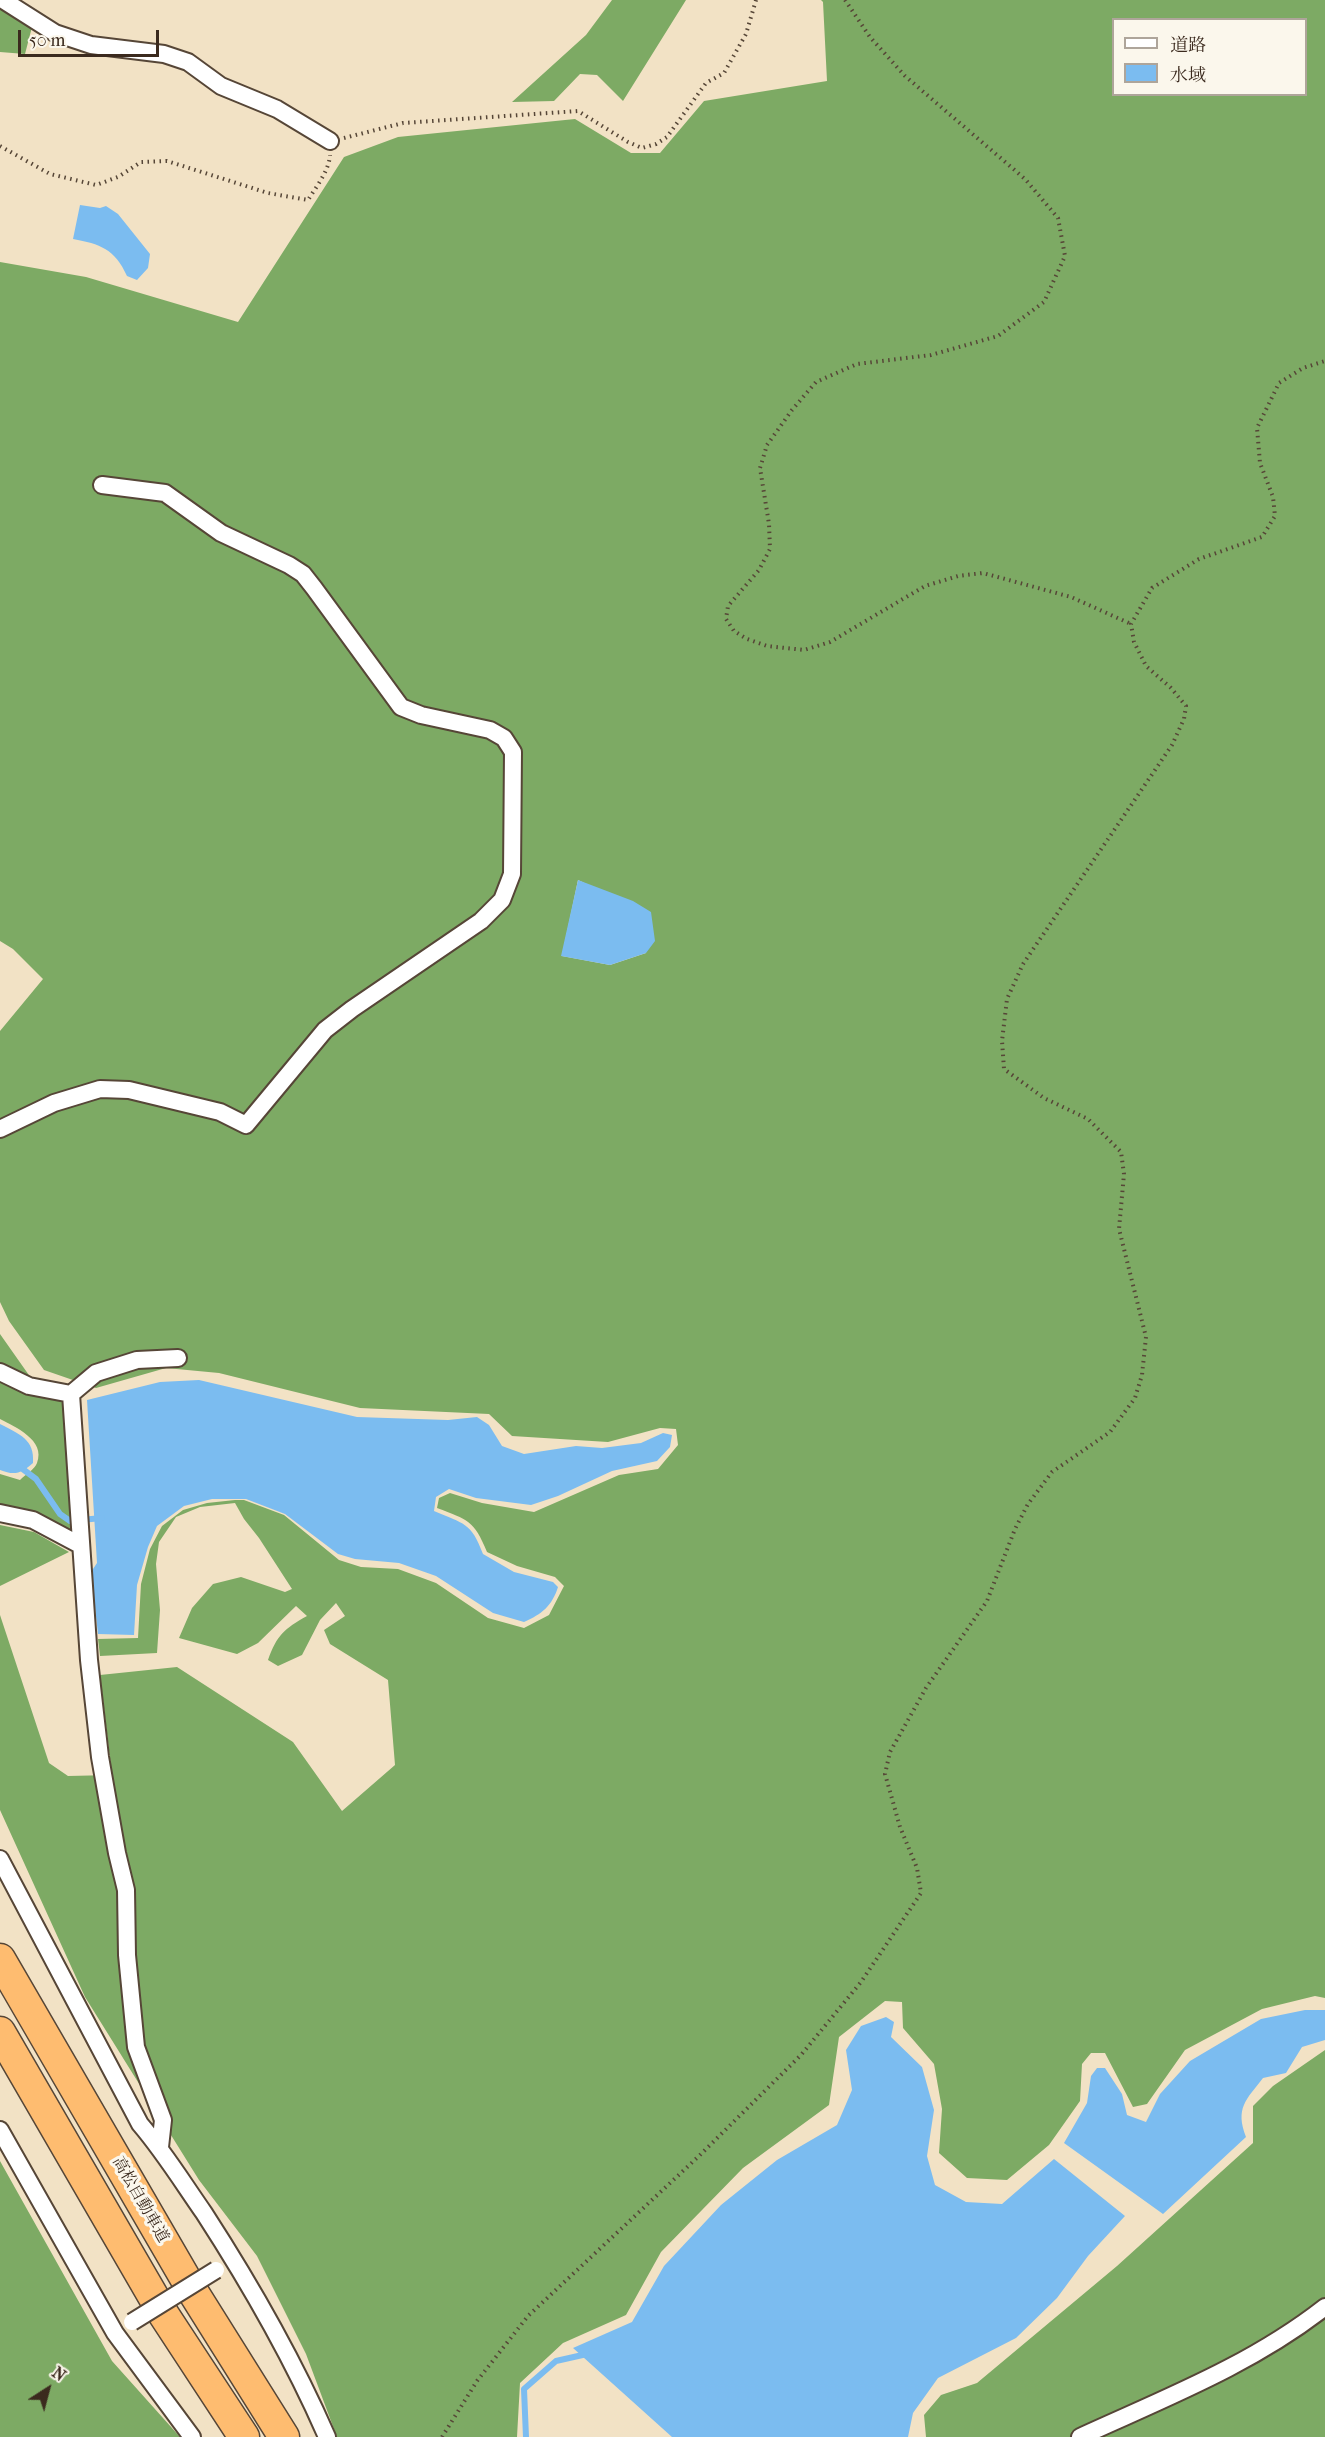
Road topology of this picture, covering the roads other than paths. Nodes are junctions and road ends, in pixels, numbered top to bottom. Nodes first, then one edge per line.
1 (3, 0) edge
2 (330, 141) road end
3 (102, 485) dead end
4 (0, 1129) edge
5 (178, 1358) dead end
6 (0, 1372) edge
7 (71, 1394) junction
8 (0, 1513) edge
9 (80, 1545) junction
10 (0, 1859) edge
11 (0, 1959) edge
12 (0, 2032) edge
13 (0, 2130) edge
14 (160, 2147) junction
15 (234, 2260) junction
16 (1325, 2307) edge
17 (115, 2333) junction
18 (192, 2437) edge
19 (244, 2437) edge
20 (285, 2437) edge
21 (327, 2437) edge
22 (1080, 2437) edge

1 - 2 street
3 - 4 street
5 - 7 street
6 - 7 street
7 - 9 street
8 - 9 street
9 - 14 street
10 - 14 street
11 - 20 highway, 高松自動車道
12 - 19 highway
13 - 17 street
14 - 15 street
15 - 17 street, bridge
15 - 21 street
16 - 22 street
17 - 18 street

